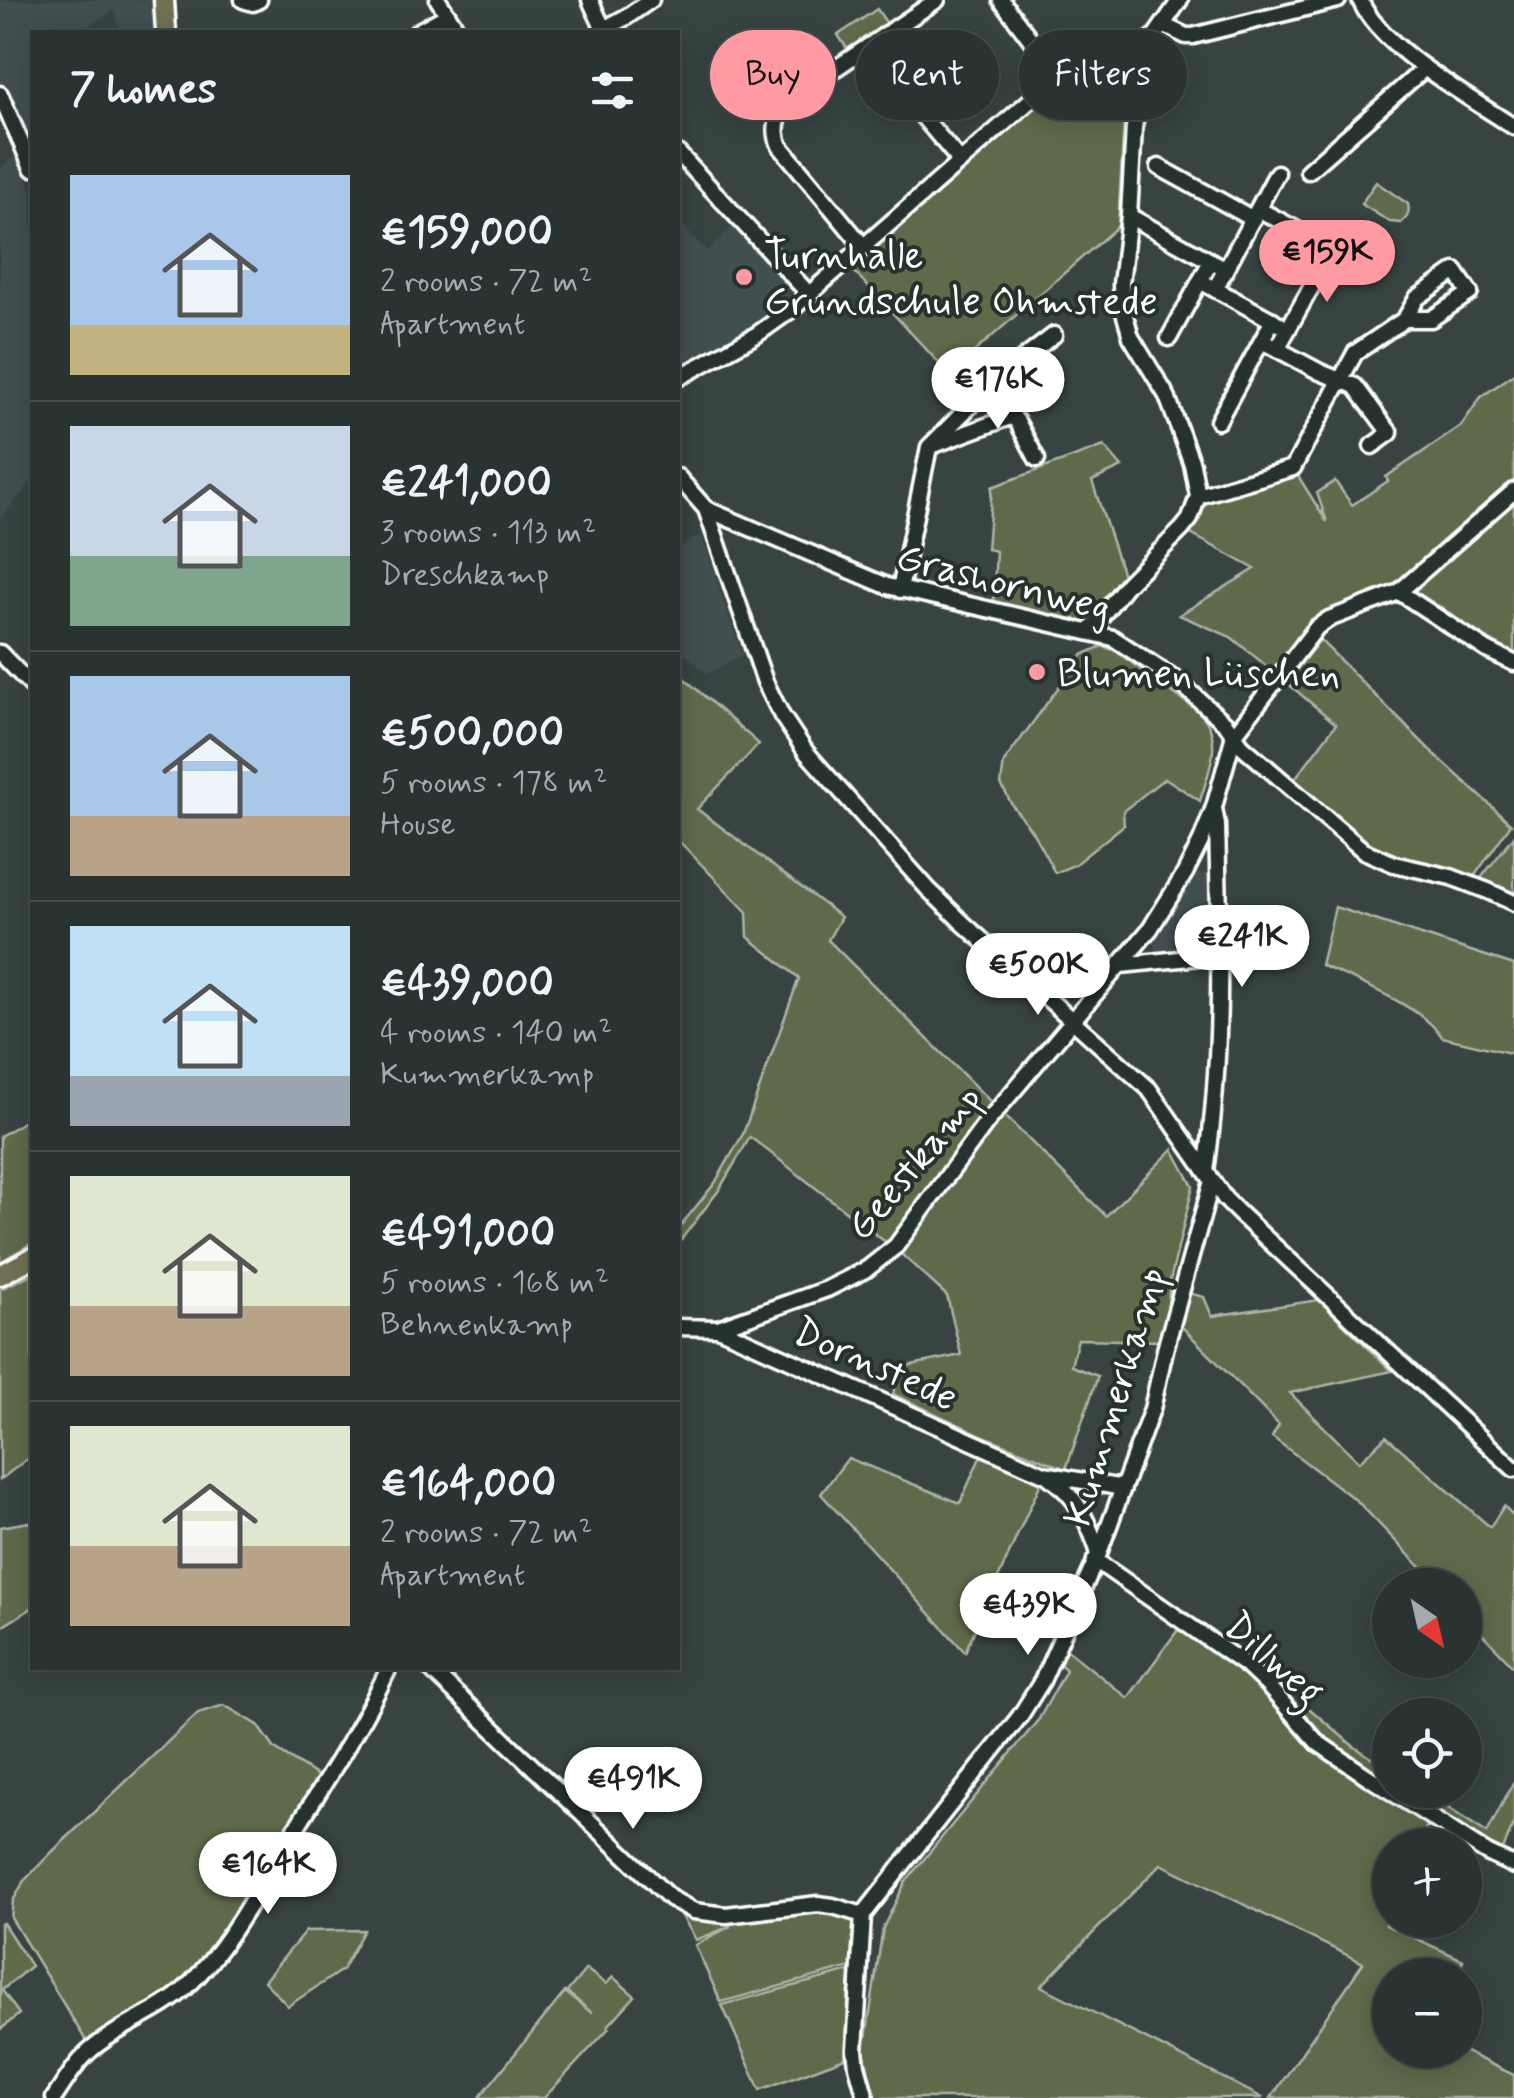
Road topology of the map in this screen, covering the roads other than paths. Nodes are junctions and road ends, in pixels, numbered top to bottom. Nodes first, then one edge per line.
1 (164, 0) edge
2 (244, 0) edge
3 (259, 0) edge
4 (438, 0) edge
5 (590, 0) edge
6 (651, 0) edge
7 (937, 0) edge
8 (1001, 0) edge
9 (1180, 0) edge
10 (1338, 0) edge
11 (1360, 0) edge
12 (448, 15) junction
13 (1163, 25) junction
14 (166, 30) edge
15 (422, 30) edge
16 (458, 30) edge
17 (605, 30) edge
18 (607, 30) edge
19 (1024, 30) edge
20 (1159, 30) edge
21 (1425, 68) junction
22 (0, 94) edge
23 (1019, 110) edge
24 (926, 120) edge
25 (1135, 120) edge
26 (1514, 127) edge
27 (680, 155) edge
28 (960, 161) junction
29 (30, 163) edge
30 (1159, 167) dead end
31 (1308, 170) dead end
32 (1277, 173) dead end
33 (1255, 214) junction
34 (1129, 216) junction
35 (863, 246) junction
36 (1211, 262) junction
37 (1226, 269) junction
38 (1200, 281) junction
39 (1215, 289) junction
40 (809, 294) junction
41 (1405, 319) dead end
42 (1273, 320) junction
43 (1288, 329) junction
44 (1054, 336) dead end
45 (1169, 338) dead end
46 (1262, 340) junction
47 (1277, 349) junction
48 (680, 377) edge
49 (1341, 378) junction
50 (990, 386) junction
51 (1013, 416) junction
52 (1218, 421) dead end
53 (1372, 446) dead end
54 (929, 448) junction
55 (1037, 459) dead end
56 (680, 479) edge
57 (1514, 491) edge
58 (1198, 496) junction
59 (706, 509) junction
60 (900, 590) junction
61 (1399, 592) junction
62 (1090, 632) junction
63 (0, 652) edge
64 (1514, 664) edge
65 (30, 684) edge
66 (1234, 735) junction
67 (1214, 808) junction
68 (1514, 904) edge
69 (1220, 955) junction
70 (1121, 965) junction
71 (1074, 1020) junction
72 (1209, 1176) junction
73 (30, 1259) edge
74 (0, 1275) edge
75 (680, 1328) edge
76 (718, 1328) junction
77 (1514, 1469) edge
78 (1044, 1474) junction
79 (1123, 1488) junction
80 (1097, 1556) junction
81 (389, 1670) edge
82 (431, 1670) edge
83 (1514, 1866) edge
84 (863, 1915) junction
85 (59, 2094) edge
86 (866, 2098) edge

1 - 14 main road
2 - 3 street
4 - 12 street
5 - 17 street
6 - 18 street
7 - 35 street
8 - 19 street
9 - 13 street
10 - 13 street
11 - 21 street
12 - 15 street
12 - 16 street
13 - 20 street
21 - 26 street
21 - 31 street
22 - 29 street
23 - 28 street
24 - 28 street
25 - 34 street
27 - 40 street
28 - 35 street
30 - 33 street
32 - 33 street
33 - 37 street
33 - 43 street
34 - 36 street
34 - 58 street
35 - 40 street
36 - 37 street
36 - 38 street
37 - 39 street
38 - 39 street
38 - 45 street
39 - 42 street
40 - 48 street
41 - 49 street
42 - 43 street
42 - 46 street
43 - 47 street
44 - 50 street
46 - 47 street
46 - 52 street
47 - 49 street
49 - 53 street
49 - 58 street
50 - 51 street
50 - 54 street
51 - 54 street
51 - 55 street
54 - 60 street
56 - 59 street
57 - 61 street
58 - 62 street
59 - 60 street, Grashornweg
59 - 71 street
60 - 62 street, Grashornweg
61 - 64 street
61 - 66 street
62 - 66 street, Grashornweg
63 - 65 street
66 - 67 street
66 - 68 street, Grashornweg
67 - 69 street, Kummerkamp
67 - 70 street, Geestkamp
69 - 70 street
69 - 72 street, Kummerkamp
70 - 71 street, Geestkamp
71 - 72 street
71 - 76 street, Geestkamp
72 - 77 street
72 - 79 street, Kummerkamp
73 - 74 main road
75 - 76 street, Dornstede
76 - 78 street, Dornstede
78 - 79 street, Dornstede
78 - 80 street, Dornstede
79 - 80 street, Kummerkamp
80 - 83 street, Dillweg
80 - 84 street, Kummerkamp
81 - 85 street
82 - 84 street
84 - 86 street

